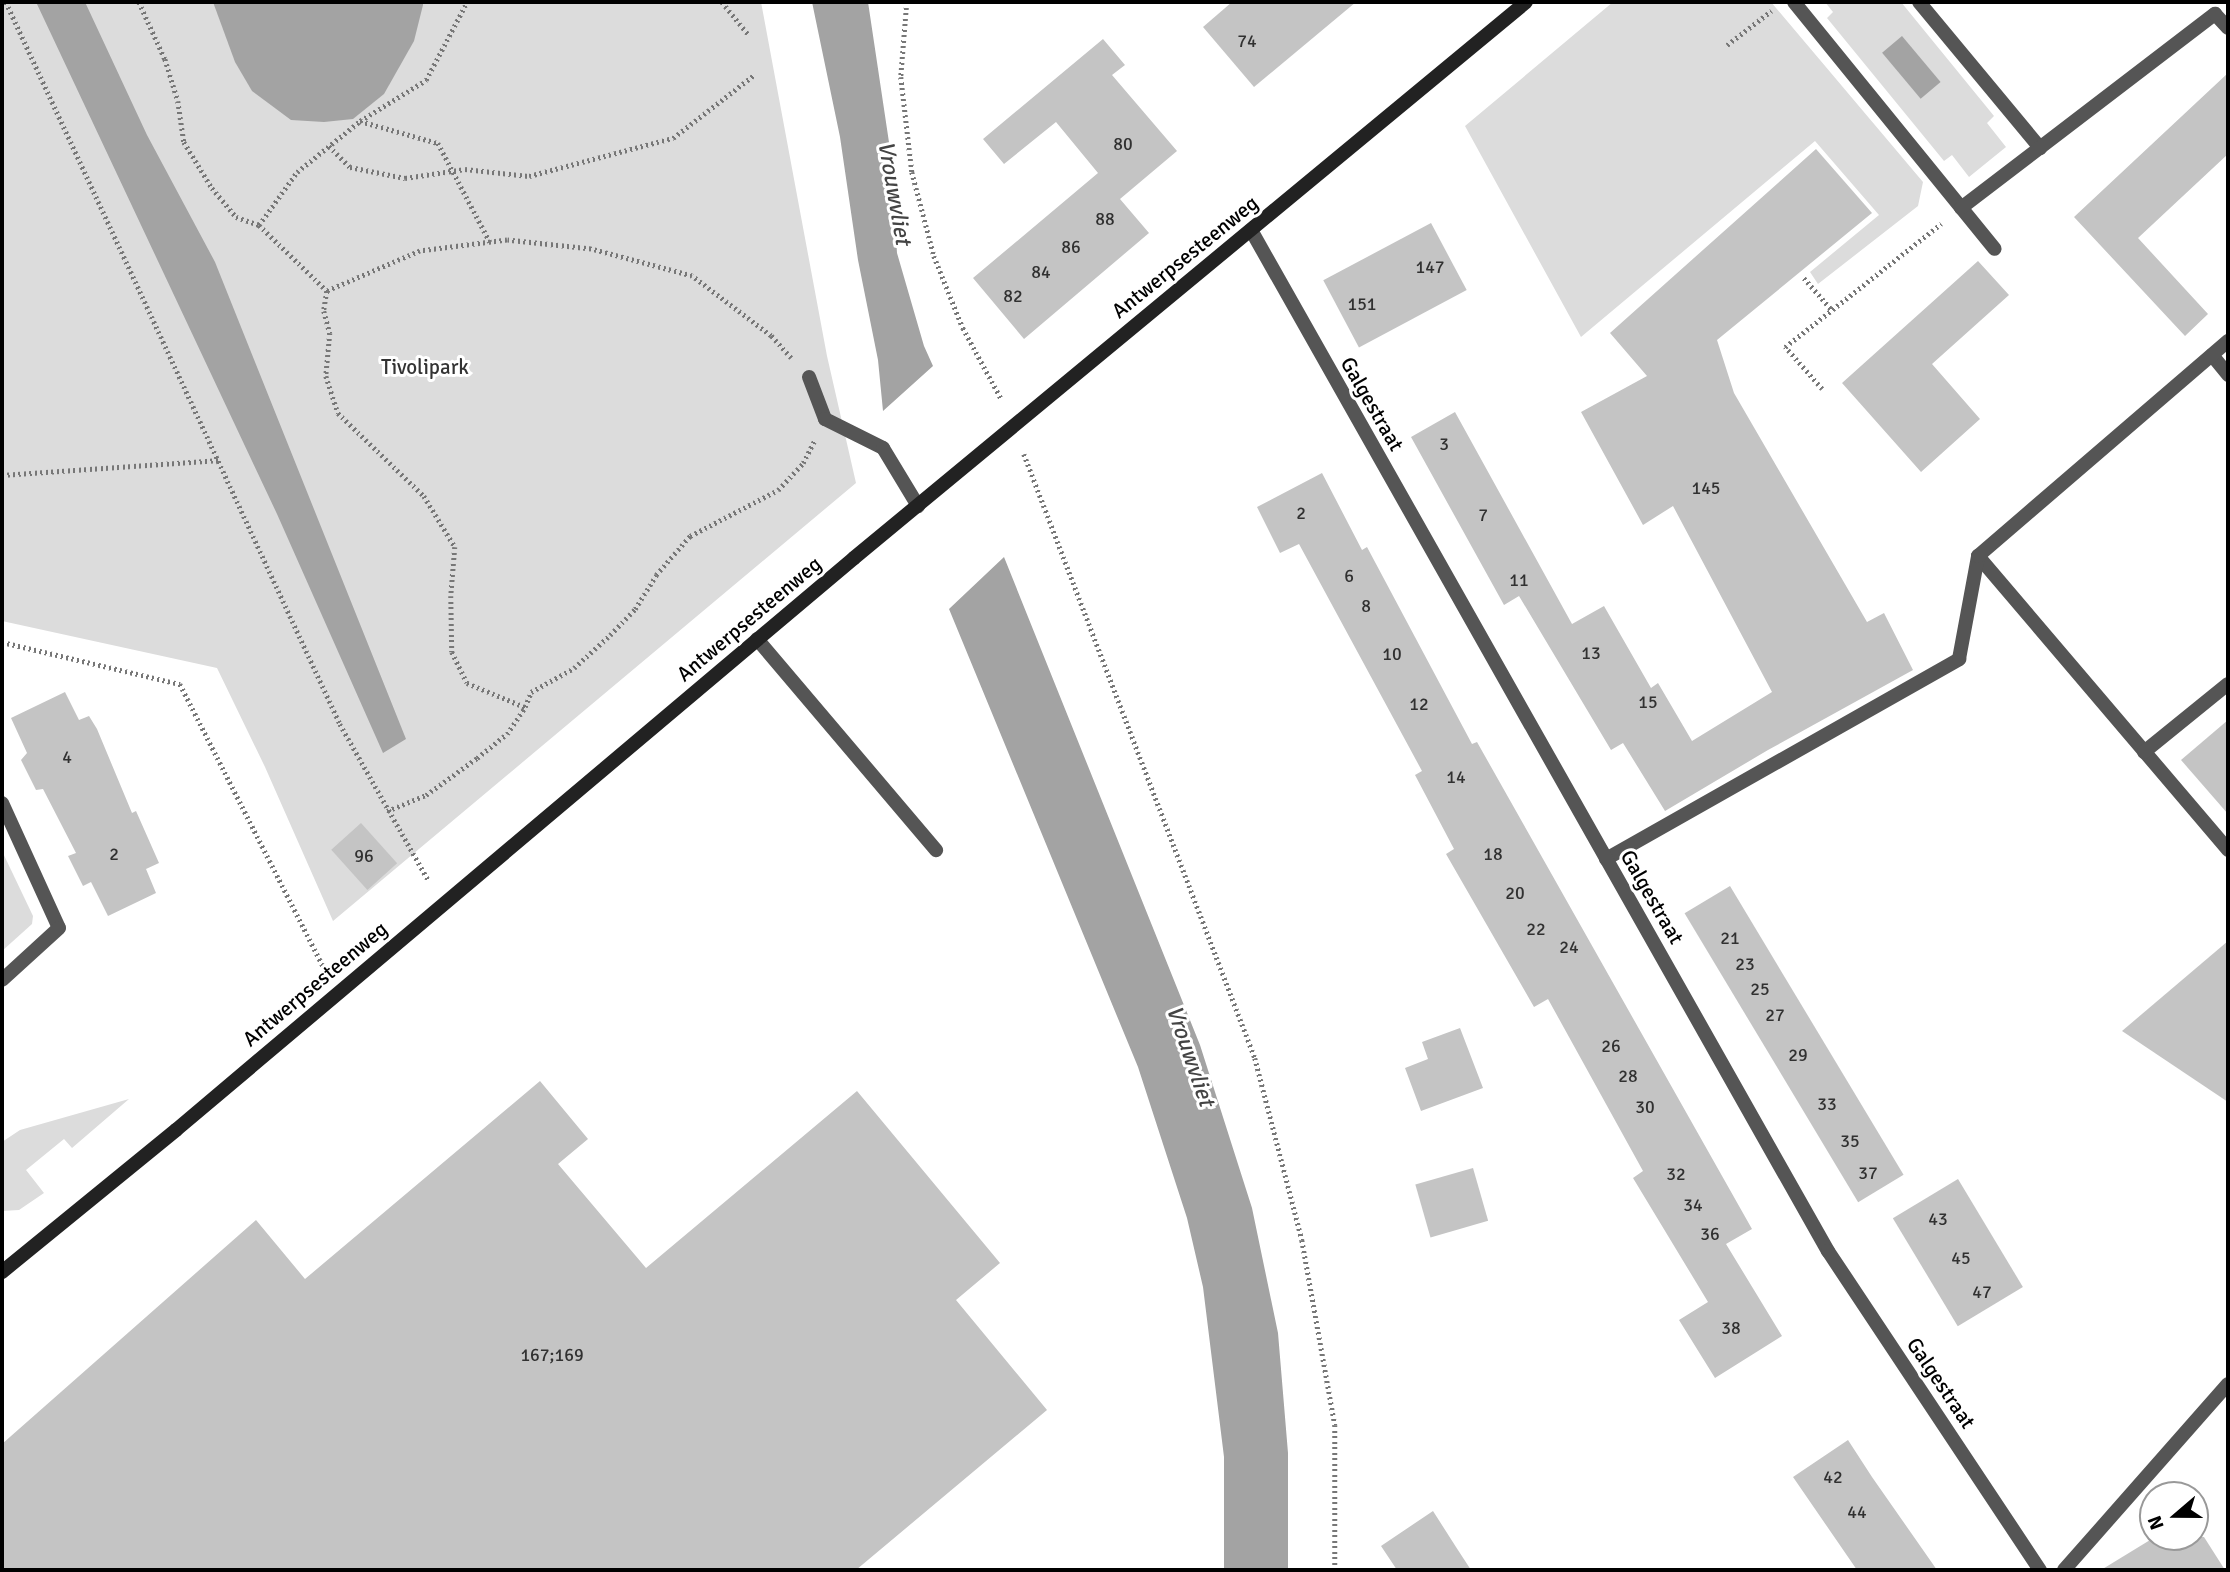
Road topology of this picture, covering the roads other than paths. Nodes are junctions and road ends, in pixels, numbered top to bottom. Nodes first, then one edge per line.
1 (1527, 2) edge
2 (1794, 2) edge
3 (1919, 2) edge
4 (2228, 28) edge
5 (2040, 148) junction
6 (1961, 208) junction
7 (1251, 230) junction
8 (1995, 249) dead end
9 (2228, 341) edge
10 (2212, 355) junction
11 (2228, 374) edge
12 (808, 377) road end
13 (918, 506) junction
14 (1978, 556) junction
15 (757, 639) junction
16 (2228, 684) edge
17 (2144, 752) junction
18 (2, 803) edge
19 (936, 850) dead end
20 (2228, 850) edge
21 (1606, 859) junction
22 (2, 980) edge
23 (3, 1269) edge
24 (2228, 1384) edge
25 (2040, 1570) edge
26 (2064, 1570) edge

1 - 7 main road, Antwerpsesteenweg
2 - 6 street
3 - 5 street
4 - 5 street
5 - 6 street
6 - 8 street
7 - 13 main road, Antwerpsesteenweg
7 - 21 street, Galgestraat
9 - 10 street
10 - 11 street
10 - 14 street
12 - 13 street
13 - 15 main road, Antwerpsesteenweg
14 - 17 street
14 - 21 street
15 - 19 street
15 - 23 main road, Antwerpsesteenweg
16 - 17 street
17 - 20 street
18 - 22 street
21 - 25 street, Galgestraat
24 - 26 street

